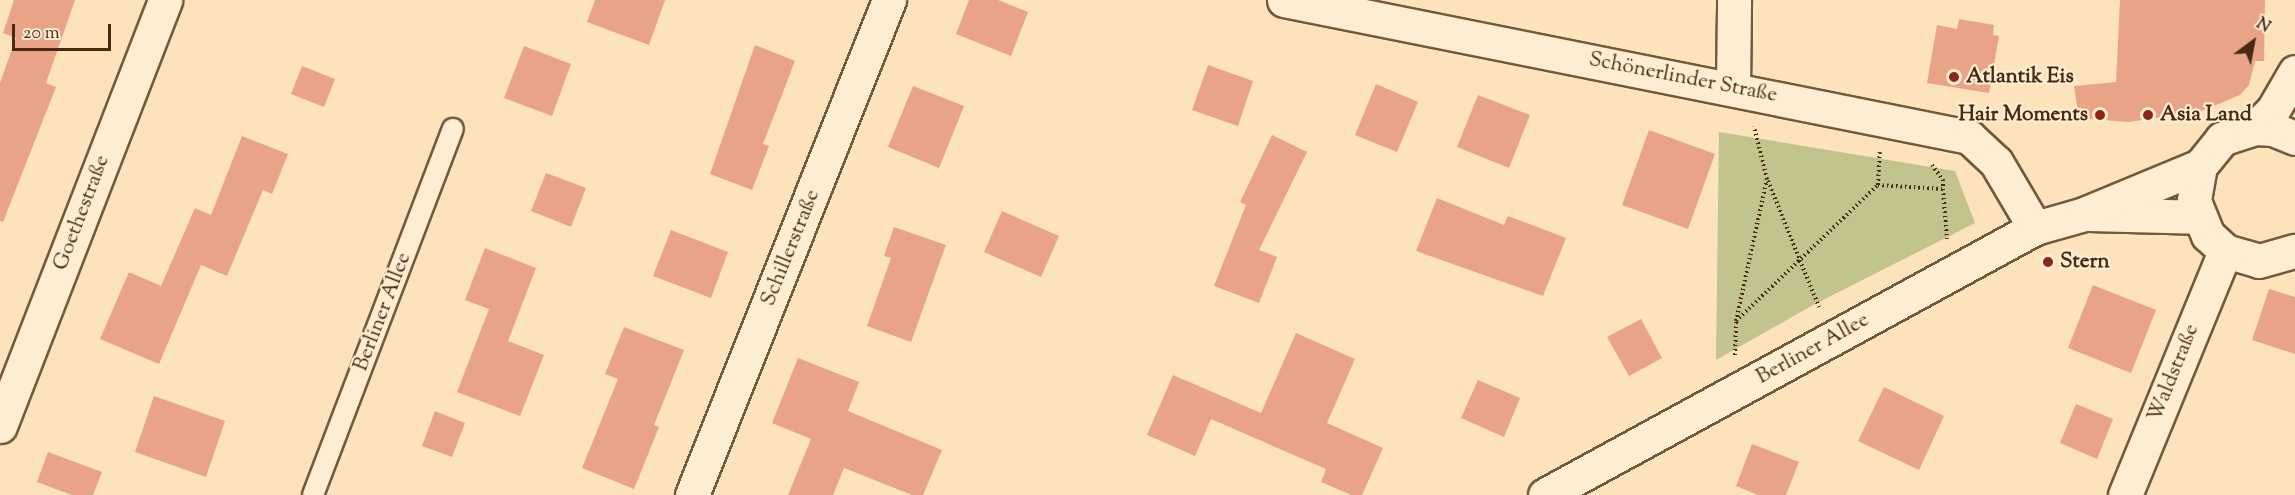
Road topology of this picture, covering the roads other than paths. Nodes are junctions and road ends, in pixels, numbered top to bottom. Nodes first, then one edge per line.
1 (165, 0) edge
2 (890, 0) edge
3 (1284, 0) edge
4 (1734, 0) edge
5 (2295, 72) edge
6 (1733, 88) junction
7 (2255, 128) junction
8 (453, 129) dead end
9 (2295, 138) edge
10 (2200, 166) junction
11 (2085, 214) junction
12 (2198, 217) junction
13 (2035, 228) junction
14 (2225, 251) junction
15 (2295, 251) edge
16 (0, 426) edge
17 (313, 495) edge
18 (692, 495) edge
19 (1545, 495) edge
20 (2125, 495) edge

1 - 16 street, Goethestraße
2 - 18 street, Schillerstraße
3 - 6 street, Schönerlinder Straße
4 - 6 street
5 - 7 street
6 - 13 street, Schönerlinder Straße
7 - 9 street
7 - 10 street
8 - 17 lane, Berliner Allee
10 - 11 street, Berliner Allee
10 - 12 street
11 - 12 street, Berliner Allee
11 - 13 street, Berliner Allee
12 - 14 street
13 - 19 street, Berliner Allee
14 - 15 street
14 - 20 street, Waldstraße

